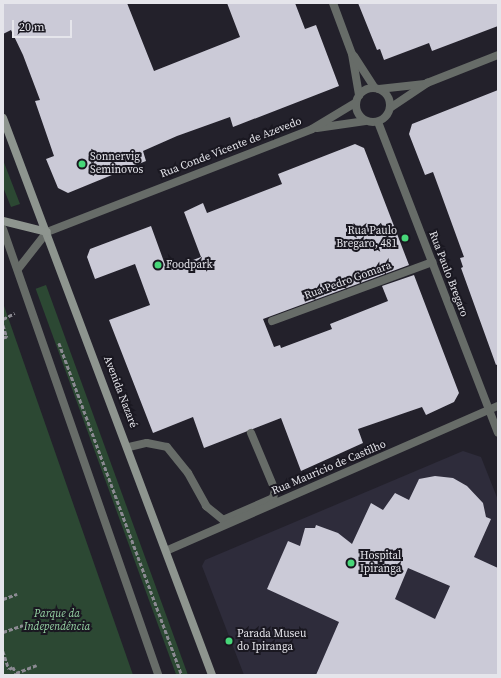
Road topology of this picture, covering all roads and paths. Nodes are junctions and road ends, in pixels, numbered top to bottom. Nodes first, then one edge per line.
1 (333, 3) edge
2 (352, 54) junction
3 (498, 55) edge
4 (427, 83) junction
5 (377, 89) junction
6 (357, 99) junction
7 (390, 108) junction
8 (3, 118) edge
9 (365, 121) junction
10 (378, 122) junction
11 (312, 129) junction
12 (3, 220) edge
13 (3, 229) edge
14 (47, 232) junction
15 (432, 262) junction
16 (18, 269) junction
17 (15, 313) dead end
18 (3, 318) edge
19 (272, 321) dead end
20 (3, 325) edge
21 (3, 338) edge
22 (58, 340) dead end
23 (498, 406) edge
24 (489, 410) junction
25 (250, 433) dead end
26 (498, 433) edge
27 (129, 447) junction
28 (168, 550) junction
29 (17, 594) dead end
30 (3, 599) edge
31 (23, 625) dead end
32 (3, 632) edge
33 (3, 651) edge
34 (37, 665) dead end
35 (158, 675) edge
36 (182, 675) edge
37 (212, 675) edge

1 - 2 street
2 - 5 street
2 - 6 street
3 - 4 street
4 - 5 street
4 - 7 street
5 - 6 street
5 - 7 street
6 - 9 street
6 - 11 street, Rua Conde Vicente de Azevedo
7 - 10 street
8 - 14 main road, Avenida Nazaré
9 - 10 street
9 - 11 street, Rua Conde Vicente de Azevedo
10 - 15 street, Rua Paulo Bregaro
11 - 14 street, Rua Conde Vicente de Azevedo
12 - 14 main road
13 - 16 street
14 - 16 street
14 - 27 main road, Avenida Nazaré
15 - 19 street, Rua Pedro Gomara
15 - 24 street, Rua Paulo Bregaro
16 - 35 street
17 - 18 path
20 - 21 path
22 - 36 path
23 - 24 street, Rua Mauricio de Castilho
24 - 26 street, Rua Paulo Bregaro
24 - 28 street, Rua Mauricio de Castilho
25 - 27 street
27 - 28 main road, Avenida Nazaré
28 - 37 main road, Avenida Nazaré
29 - 30 path
31 - 32 path
33 - 34 path

